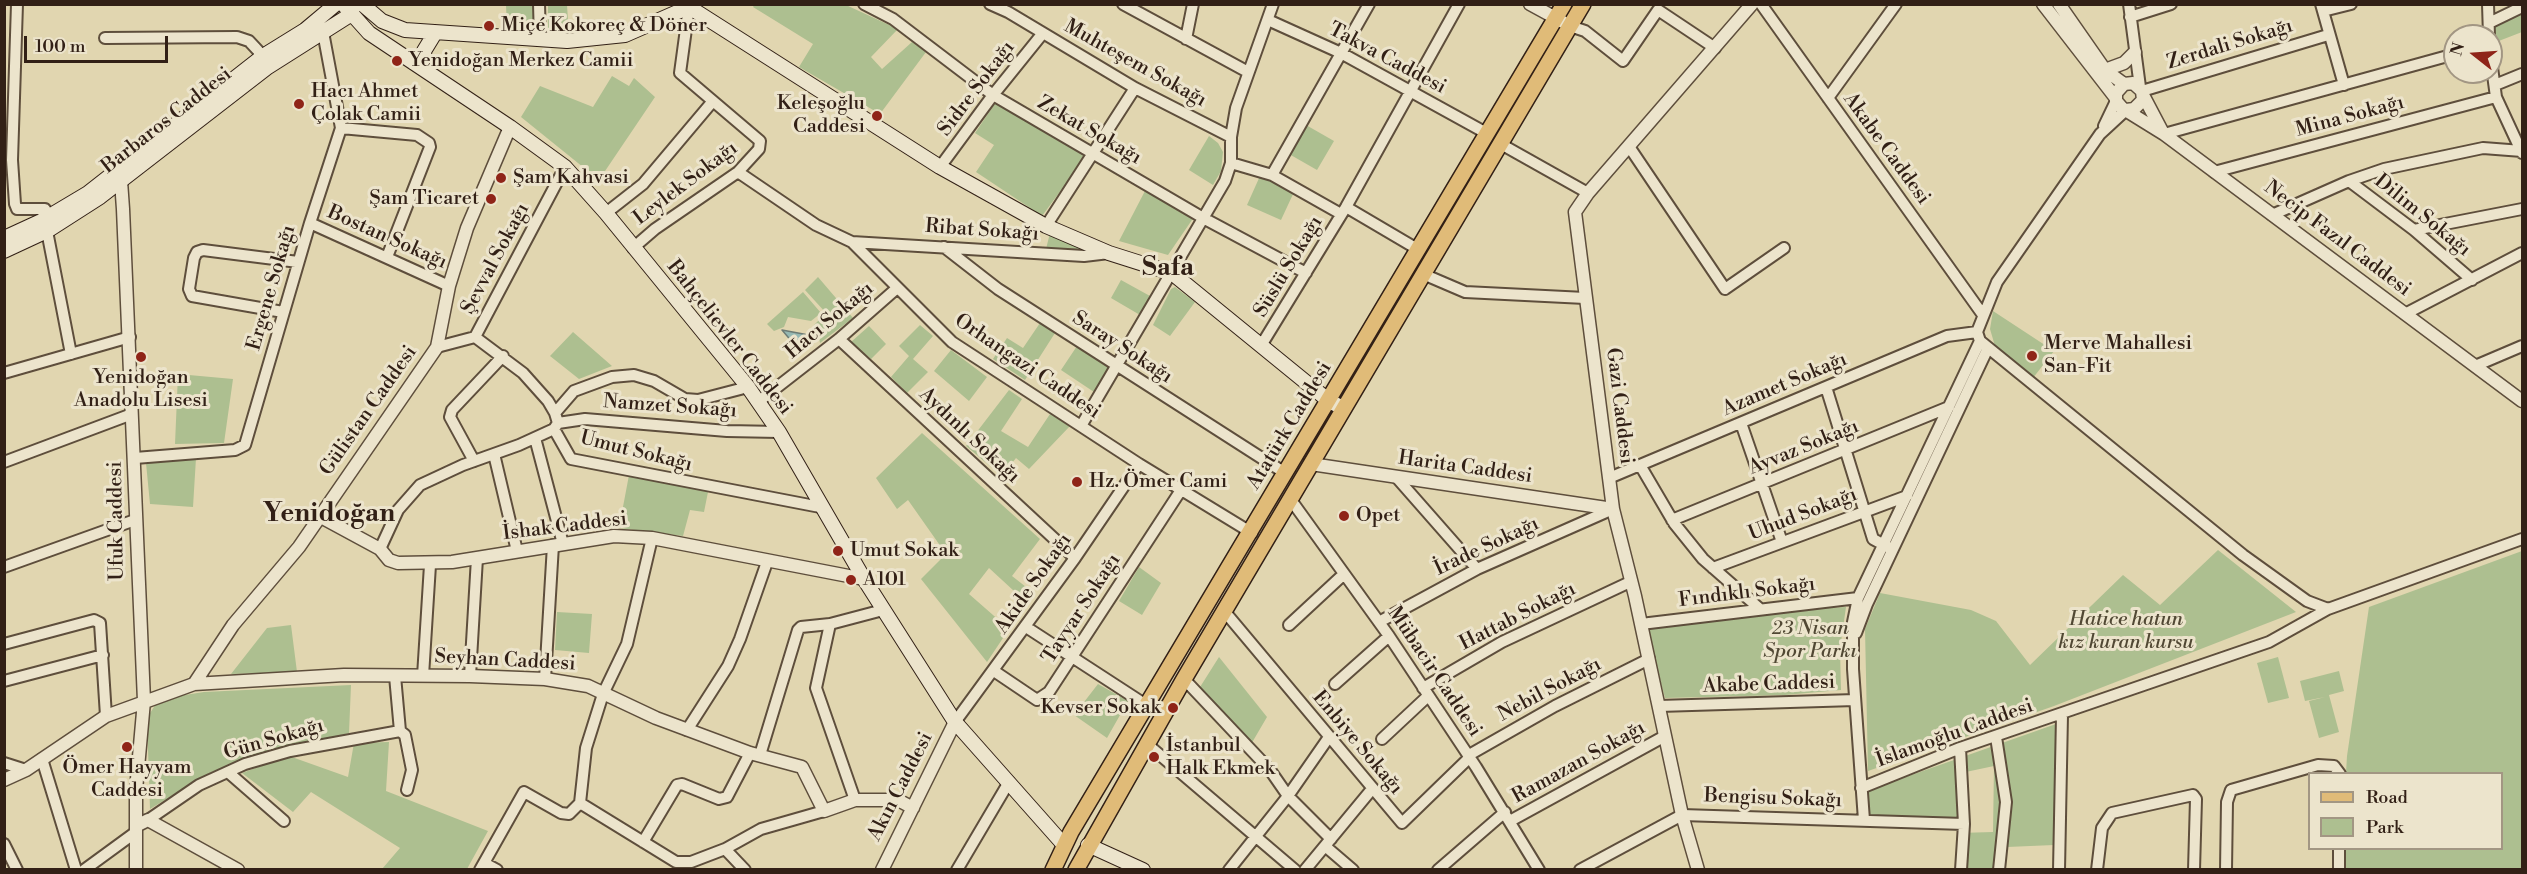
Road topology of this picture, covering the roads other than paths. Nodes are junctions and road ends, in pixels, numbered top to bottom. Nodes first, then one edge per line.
1 (17, 4) edge
2 (327, 4) edge
3 (336, 4) edge
4 (362, 4) edge
5 (539, 4) edge
6 (864, 4) edge
7 (990, 4) edge
8 (1124, 4) edge
9 (1193, 4) edge
10 (1273, 4) edge
11 (1369, 4) edge
12 (1459, 4) edge
13 (1530, 4) edge
14 (1564, 4) edge
15 (1583, 4) edge
16 (1752, 4) edge
17 (1761, 4) edge
18 (1896, 4) edge
19 (2043, 4) edge
20 (2059, 4) edge
21 (2129, 4) edge
22 (2171, 4) edge
23 (2351, 4) edge
24 (2488, 4) edge
25 (690, 6) edge
26 (2523, 7) edge
27 (349, 8) edge
28 (2322, 8) edge
29 (2130, 17) junction
30 (1556, 19) junction
31 (16, 20) junction
32 (1268, 20) junction
33 (4, 21) edge
34 (2489, 23) joint
35 (1570, 26) junction
36 (320, 27) junction
37 (405, 30) junction
38 (369, 33) junction
39 (435, 33) junction
40 (1043, 33) junction
41 (2328, 34) junction
42 (105, 38) dead end
43 (1186, 39) junction
44 (540, 40) junction
45 (394, 48) junction
46 (1715, 48) junction
47 (2135, 52) junction
48 (1341, 53) junction
49 (263, 56) junction
50 (2443, 57) edge
51 (2104, 70) junction
52 (1248, 72) junction
53 (432, 73) junction
54 (2523, 74) edge
55 (2344, 85) junction
56 (2494, 85) joint
57 (1135, 88) junction
58 (2135, 88) junction
59 (1412, 91) junction
60 (993, 95) junction
61 (2496, 97) junction
62 (1828, 98) junction
63 (713, 101) junction
64 (2119, 103) junction
65 (10, 116) edge
66 (510, 127) junction
67 (341, 128) junction
68 (2164, 134) junction
69 (1231, 137) junction
70 (1494, 138) junction
71 (1630, 148) junction
72 (2522, 152) edge
73 (1092, 154) junction
74 (1231, 163) junction
75 (565, 167) junction
76 (940, 167) junction
77 (2214, 171) junction
78 (738, 172) junction
79 (1272, 175) junction
80 (118, 177) junction
81 (2349, 181) junction
82 (1588, 193) junction
83 (2523, 209) edge
84 (1344, 211) junction
85 (606, 213) junction
86 (2272, 215) junction
87 (49, 217) junction
88 (1204, 219) junction
89 (310, 223) junction
90 (1046, 226) junction
91 (2414, 230) junction
92 (47, 231) junction
93 (4, 238) edge
94 (852, 242) junction
95 (633, 248) junction
96 (944, 248) junction
97 (1784, 248) dead end
98 (1419, 250) junction
99 (4, 251) edge
100 (1109, 253) junction
101 (2523, 253) edge
102 (387, 257) junction
103 (298, 262) junction
104 (1173, 273) junction
105 (1306, 273) junction
106 (1423, 274) junction
107 (2472, 280) junction
108 (449, 286) junction
109 (896, 289) junction
110 (1585, 298) junction
111 (283, 312) junction
112 (2405, 314) junction
113 (1983, 315) junction
114 (130, 337) junction
115 (475, 337) junction
116 (839, 339) junction
117 (1982, 340) junction
118 (1262, 344) junction
119 (2523, 346) edge
120 (437, 347) junction
121 (71, 354) junction
122 (502, 356) junction
123 (4, 360) edge
124 (2475, 366) junction
125 (1118, 367) junction
126 (6, 372) edge
127 (748, 387) junction
128 (1826, 387) junction
129 (1329, 401) junction
130 (2523, 401) edge
131 (758, 402) junction
132 (1949, 407) junction
133 (1344, 408) junction
134 (132, 414) junction
135 (556, 421) junction
136 (1741, 423) junction
137 (1082, 426) junction
138 (779, 432) junction
139 (535, 438) junction
140 (1847, 450) junction
141 (494, 454) junction
142 (135, 458) junction
143 (474, 461) junction
144 (4, 462) edge
145 (1139, 464) junction
146 (1311, 464) junction
147 (1640, 465) junction
148 (1285, 473) junction
149 (1397, 478) junction
150 (1609, 478) junction
151 (1763, 484) junction
152 (1181, 490) junction
153 (1907, 496) junction
154 (1291, 500) junction
155 (820, 507) junction
156 (1613, 509) junction
157 (1864, 510) junction
158 (319, 516) junction
159 (135, 520) junction
160 (1672, 520) junction
161 (1252, 533) junction
162 (652, 538) junction
163 (2523, 539) edge
164 (1782, 542) junction
165 (558, 544) junction
166 (1889, 548) junction
167 (380, 549) junction
168 (517, 551) junction
169 (477, 558) junction
170 (1075, 558) junction
171 (767, 562) junction
172 (430, 565) junction
173 (4, 567) edge
174 (1713, 568) junction
175 (1477, 569) junction
176 (1344, 574) junction
177 (864, 579) junction
178 (1630, 582) junction
179 (1858, 598) junction
180 (1760, 609) junction
181 (2328, 609) junction
182 (883, 610) junction
183 (1225, 612) junction
184 (1378, 622) junction
185 (830, 624) junction
186 (1641, 624) junction
187 (1289, 625) dead end
188 (1026, 627) junction
189 (1389, 636) junction
190 (1854, 639) junction
191 (4, 644) edge
192 (103, 655) junction
193 (1071, 659) junction
194 (1649, 659) junction
195 (994, 671) junction
196 (395, 676) junction
197 (423, 676) junction
198 (470, 676) junction
199 (544, 679) junction
200 (1184, 679) junction
201 (4, 681) edge
202 (194, 684) junction
203 (1335, 684) dead end
204 (1425, 692) junction
205 (603, 694) junction
206 (1855, 700) junction
207 (144, 701) junction
208 (1146, 705) junction
209 (1659, 706) junction
210 (2062, 715) junction
211 (105, 716) junction
212 (955, 723) junction
213 (687, 730) junction
214 (400, 731) junction
215 (1665, 736) junction
216 (1996, 736) junction
217 (1329, 737) junction
218 (1382, 739) dead end
219 (1147, 744) junction
220 (1960, 748) junction
221 (755, 754) junction
222 (1469, 756) junction
223 (42, 759) junction
224 (4, 763) edge
225 (26, 770) junction
226 (2338, 772) edge
227 (229, 773) junction
228 (4, 780) edge
229 (1009, 782) junction
230 (1861, 788) junction
231 (1372, 789) junction
232 (407, 790) dead end
233 (1288, 796) junction
234 (855, 800) junction
235 (580, 803) junction
236 (913, 808) junction
237 (824, 811) junction
238 (1682, 815) junction
239 (1508, 816) junction
240 (1864, 820) junction
241 (285, 821) dead end
242 (1964, 824) junction
243 (140, 826) junction
244 (1256, 837) junction
245 (643, 842) junction
246 (1328, 843) junction
247 (4, 844) edge
248 (1064, 845) junction
249 (1088, 845) junction
250 (725, 849) junction
251 (2339, 850) edge
252 (482, 866) edge
253 (235, 869) edge
254 (17, 870) edge
255 (76, 870) edge
256 (84, 870) edge
257 (136, 870) edge
258 (497, 870) edge
259 (745, 870) edge
260 (882, 870) edge
261 (957, 870) edge
262 (1053, 870) edge
263 (1076, 870) edge
264 (1143, 870) edge
265 (1229, 870) edge
266 (1294, 870) edge
267 (1305, 870) edge
268 (1353, 870) edge
269 (1438, 870) edge
270 (1539, 870) edge
271 (1580, 870) edge
272 (1698, 870) edge
273 (1961, 870) edge
274 (2000, 870) edge
275 (2059, 870) edge
276 (2097, 870) edge
277 (2194, 870) edge
278 (2226, 870) edge
279 (2338, 870) edge

1 - 31 street
2 - 36 main road
3 - 36 main road, Barbaros Caddesi
4 - 37 main road
5 - 44 street
6 - 60 street, Zekat Sokağı
7 - 40 street, Muhteşem Sokağı
8 - 43 street
9 - 43 street
10 - 32 street
11 - 48 street
12 - 59 street, Süslü Sokağı
13 - 30 street
14 - 30 main road, Atatürk Caddesi
15 - 35 main road
16 - 46 street, Gazi Caddesi
17 - 62 street, Akabe Caddesi
18 - 62 street
19 - 64 street, Necip Fazıl Caddesi
20 - 51 street
21 - 29 street
22 - 29 street
23 - 28 street
24 - 34 street
25 - 44 main road
25 - 63 street, Leylek Sokağı
25 - 76 main road
26 - 34 street
27 - 36 main road, Barbaros Caddesi
27 - 38 main road, Bahçelievler Caddesi
28 - 41 street
29 - 47 street
30 - 35 street
30 - 70 main road, Atatürk Caddesi
31 - 33 street
31 - 65 street
32 - 48 street, Takva Caddesi
32 - 52 street
35 - 46 street
35 - 70 main road
36 - 38 main road
36 - 49 main road, Barbaros Caddesi
36 - 67 street, Ergene Sokağı
36 - 80 main road, Barbaros Caddesi
37 - 39 main road
37 - 45 main road
38 - 45 main road, Bahçelievler Caddesi
39 - 44 main road
39 - 53 main road
40 - 57 street, Muhteşem Sokağı
40 - 60 street, Sidre Sokağı
41 - 55 street
41 - 58 street, Zerdali Sokağı
42 - 49 street
43 - 52 street
45 - 53 main road, Bahçelievler Caddesi
46 - 71 street, Gazi Caddesi
47 - 51 street
47 - 58 street
48 - 59 street, Takva Caddesi
48 - 79 street
49 - 80 main road, Barbaros Caddesi
50 - 55 street
51 - 58 street
52 - 69 street
53 - 66 main road, Bahçelievler Caddesi
54 - 56 street
55 - 68 street
56 - 61 street
57 - 69 street, Muhteşem Sokağı
57 - 73 street
58 - 64 street
58 - 64 street
58 - 68 street
59 - 70 street, Takva Caddesi
59 - 84 street, Süslü Sokağı
60 - 73 street, Zekat Sokağı
60 - 76 street, Sidre Sokağı
61 - 72 street
61 - 77 street, Mina Sokağı
62 - 113 street, Akabe Caddesi
63 - 78 street, Leylek Sokağı
63 - 85 street
64 - 68 street, Necip Fazıl Caddesi
64 - 113 street
65 - 87 street
66 - 75 main road, Bahçelievler Caddesi
66 - 108 street, Gülistan Caddesi
67 - 89 street, Ergene Sokağı
67 - 102 street
68 - 77 street, Necip Fazıl Caddesi
69 - 74 street
70 - 82 street, Takva Caddesi
70 - 98 main road, Atatürk Caddesi
70 - 106 main road, Atatürk Caddesi
71 - 82 street, Gazi Caddesi
71 - 97 street
72 - 81 street
73 - 88 street, Zekat Sokağı
73 - 90 street
74 - 79 street
74 - 88 street
75 - 85 main road, Bahçelievler Caddesi
75 - 115 street, Şevval Sokağı
76 - 90 main road
77 - 86 street, Necip Fazıl Caddesi
78 - 94 street, Orhangazi Caddesi
78 - 95 street, Leylek Sokağı
79 - 84 street
80 - 87 main road, Barbaros Caddesi
80 - 92 main road, Barbaros Caddesi
80 - 114 street, Ufuk Caddesi
81 - 86 street
81 - 91 street, Dilim Sokağı
82 - 110 street, Gazi Caddesi
83 - 91 street
84 - 98 street, Süslü Sokağı
84 - 105 street, Süslü Sokağı
85 - 95 main road, Bahçelievler Caddesi
86 - 112 street, Necip Fazıl Caddesi
87 - 93 main road, Barbaros Caddesi
88 - 104 street
88 - 105 street, Zekat Sokağı
89 - 102 street, Bostan Sokağı
89 - 103 street, Ergene Sokağı
90 - 100 main road
91 - 107 street, Dilim Sokağı
92 - 99 main road, Barbaros Caddesi
92 - 121 street
94 - 96 street, Ribat Sokağı
94 - 109 street, Orhangazi Caddesi
95 - 127 main road, Bahçelievler Caddesi
96 - 100 street, Ribat Sokağı
96 - 125 street, Saray Sokağı
98 - 129 main road, Atatürk Caddesi
100 - 104 main road
101 - 107 street
102 - 108 street, Bostan Sokağı
103 - 111 street, Ergene Sokağı
103 - 111 street
104 - 118 main road
104 - 125 street
105 - 118 street, Süslü Sokağı
106 - 110 street
106 - 133 main road, Atatürk Caddesi
107 - 112 street
108 - 120 street, Gülistan Caddesi
109 - 116 street, Hacı Sokağı
109 - 137 street, Orhangazi Caddesi
110 - 150 street, Gazi Caddesi
111 - 142 street, Ergene Sokağı
112 - 124 street, Necip Fazıl Caddesi
113 - 117 street
114 - 121 street
114 - 134 street, Ufuk Caddesi
115 - 120 street
115 - 122 street, Umut Sokağı
116 - 131 street, Hacı Sokağı
116 - 170 street, Aydınlı Sokağı
117 - 128 street, Azamet Sokağı
117 - 132 street, Akabe Caddesi
117 - 166 street, Akabe Caddesi
117 - 181 street
118 - 129 main road
119 - 124 street
120 - 158 street, Gülistan Caddesi
121 - 126 street
122 - 135 street, Umut Sokağı
122 - 143 street
123 - 126 street
124 - 130 street, Necip Fazıl Caddesi
125 - 137 street
125 - 148 street, Saray Sokağı
127 - 131 main road, Bahçelievler Caddesi
127 - 135 street
128 - 136 street, Azamet Sokağı
128 - 140 street
129 - 133 main road
129 - 148 main road, Atatürk Caddesi
131 - 138 main road, Bahçelievler Caddesi
132 - 140 street, Ayvaz Sokağı
132 - 153 street, Akabe Caddesi
133 - 146 main road, Atatürk Caddesi
134 - 142 street, Ufuk Caddesi
134 - 144 street
135 - 138 street, Namzet Sokağı
135 - 139 street
135 - 155 street, Umut Sokağı
136 - 147 street, Azamet Sokağı
136 - 151 street
137 - 145 street, Orhangazi Caddesi
138 - 155 main road, Bahçelievler Caddesi
139 - 141 street
139 - 165 street
140 - 151 street, Ayvaz Sokağı
140 - 157 street
141 - 143 street
141 - 168 street
142 - 159 street, Ufuk Caddesi
143 - 167 street
145 - 152 street, Orhangazi Caddesi
145 - 170 street, Akide Sokağı
146 - 149 street, Harita Caddesi
146 - 154 main road, Atatürk Caddesi
147 - 150 street, Azamet Sokağı
147 - 160 street
148 - 161 main road, Atatürk Caddesi
149 - 156 street, Harita Caddesi
149 - 175 street
150 - 156 street, Gazi Caddesi
151 - 160 street, Ayvaz Sokağı
151 - 164 street
152 - 161 street, Orhangazi Caddesi
152 - 193 street, Tayyar Sokağı
153 - 157 street, Uhud Sokağı
153 - 166 street, Akabe Caddesi
154 - 176 street, Mübacir Caddesi
154 - 183 main road, Atatürk Caddesi
155 - 177 main road, Bahçelievler Caddesi
156 - 175 street, İrade Sokağı
156 - 178 street, Gazi Caddesi
157 - 164 street, Uhud Sokağı
157 - 166 street
158 - 167 street, İshak Caddesi
158 - 202 street, Gülistan Caddesi
159 - 173 street
159 - 207 street, Ufuk Caddesi
160 - 174 street
161 - 208 main road, Atatürk Caddesi
162 - 165 street, İshak Caddesi
162 - 171 street, İshak Caddesi
162 - 205 street
163 - 181 street, İslamoğlu Caddesi
164 - 174 street, Uhud Sokağı
165 - 168 street, İshak Caddesi
165 - 199 street
166 - 179 street, Akabe Caddesi
166 - 190 street, Akabe Caddesi
167 - 172 street, İshak Caddesi
168 - 169 street, İshak Caddesi
169 - 172 street, İshak Caddesi
169 - 198 street
170 - 188 street, Akide Sokağı
171 - 177 street, İshak Caddesi
171 - 213 street
172 - 197 street
174 - 180 street
175 - 184 street, İrade Sokağı
176 - 184 street, Mübacir Caddesi
176 - 187 street
177 - 182 main road, Bahçelievler Caddesi
178 - 186 street, Gazi Caddesi
178 - 204 street, Hattab Sokağı
179 - 180 street, Fındıklı Sokağı
179 - 190 street, Akabe Caddesi
180 - 186 street, Fındıklı Sokağı
181 - 210 street, İslamoğlu Caddesi
182 - 185 street
182 - 212 main road, Bahçelievler Caddesi
183 - 200 main road, Atatürk Caddesi
183 - 217 street, Enbiye Sokağı
184 - 189 street, Mübacir Caddesi
185 - 221 street
185 - 234 street
186 - 194 street, Gazi Caddesi
188 - 193 street
188 - 195 street, Akide Sokağı
189 - 203 street
189 - 204 street, Mübacir Caddesi
190 - 206 street, Akabe Caddesi
191 - 192 street
192 - 201 street
192 - 211 street
193 - 195 street, Tayyar Sokağı
193 - 208 street
194 - 209 street, Gazi Caddesi
194 - 222 street, Nebil Sokağı
195 - 212 street, Akide Sokağı
196 - 197 street, Seyhan Caddesi
196 - 202 street, Seyhan Caddesi
196 - 214 street
197 - 198 street, Seyhan Caddesi
198 - 199 street, Seyhan Caddesi
199 - 205 street, Seyhan Caddesi
200 - 219 main road, Atatürk Caddesi
200 - 233 street
202 - 207 street, Seyhan Caddesi
204 - 218 street, Hattab Sokağı
204 - 222 street, Mübacir Caddesi
205 - 213 street, Seyhan Caddesi
205 - 235 street
206 - 209 street, Akabe Caddesi
206 - 230 street
207 - 211 street, Seyhan Caddesi
207 - 243 street, Ufuk Caddesi
208 - 248 main road, Atatürk Caddesi
209 - 215 street, Gazi Caddesi
210 - 216 street, İslamoğlu Caddesi
210 - 275 street
211 - 223 street, Seyhan Caddesi
212 - 229 main road, Bahçelievler Caddesi
212 - 236 street, Akın Caddesi
213 - 221 street, Seyhan Caddesi
214 - 227 street, Gün Sokağı
214 - 232 street
215 - 238 street, Gazi Caddesi
215 - 239 street, Ramazan Sokağı
216 - 220 street, İslamoğlu Caddesi
216 - 274 street
217 - 231 street, Enbiye Sokağı
217 - 233 street
219 - 244 street
219 - 249 main road, Atatürk Caddesi
220 - 230 street, İslamoğlu Caddesi
220 - 242 street
221 - 237 street, Seyhan Caddesi
221 - 245 street
222 - 231 street, Enbiye Sokağı
222 - 239 street, Mübacir Caddesi
223 - 225 street, Seyhan Caddesi
223 - 255 street
224 - 225 street
225 - 228 street, Seyhan Caddesi
226 - 278 street
227 - 241 street
227 - 243 street, Gün Sokağı
229 - 248 main road, Bahçelievler Caddesi
229 - 261 street
230 - 240 street
231 - 246 street
233 - 244 street
233 - 246 street
234 - 236 street
234 - 237 street
235 - 245 street
235 - 252 street
236 - 260 street, Akın Caddesi
237 - 250 street
238 - 240 street, Bengisu Sokağı
238 - 271 street
238 - 272 street, Gazi Caddesi
239 - 269 street, Ramazan Sokağı
239 - 270 street, Mübacir Caddesi
240 - 242 street, Bengisu Sokağı
242 - 273 street
243 - 253 street
243 - 256 street, Gün Sokağı
243 - 257 street, Ufuk Caddesi
244 - 265 street
244 - 266 street
245 - 250 street
246 - 267 street
246 - 268 street
247 - 254 street
248 - 249 main road
248 - 262 main road, Atatürk Caddesi
249 - 263 main road, Atatürk Caddesi
249 - 264 main road
250 - 259 street
251 - 279 street
252 - 258 street
276 - 277 street

